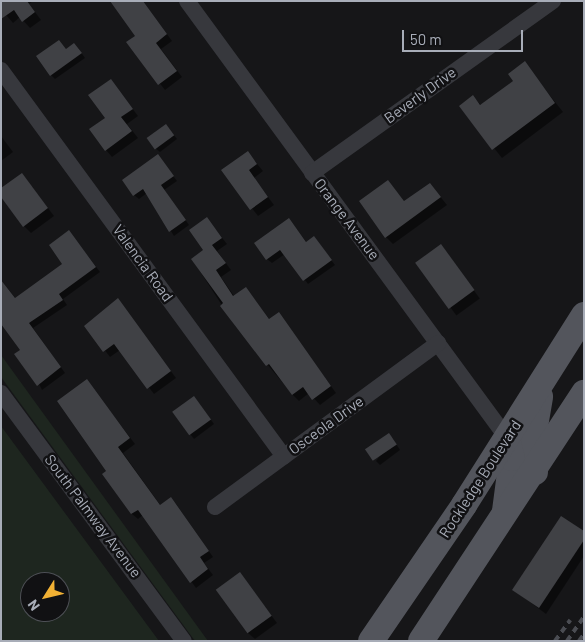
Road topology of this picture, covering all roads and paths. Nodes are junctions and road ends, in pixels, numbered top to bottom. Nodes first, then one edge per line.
1 (186, 1) edge
2 (553, 1) edge
3 (1, 70) edge
4 (312, 173) junction
5 (584, 315) edge
6 (438, 343) junction
7 (544, 379) junction
8 (1, 393) edge
9 (584, 393) edge
10 (507, 438) junction
11 (284, 456) junction
12 (535, 472) junction
13 (215, 507) dead end
14 (504, 516) junction
15 (184, 641) edge
16 (371, 641) edge
17 (421, 641) edge

1 - 4 street, Orange Avenue
2 - 4 street, Beverly Drive
3 - 11 street, Valencia Road
4 - 6 street, Orange Avenue
5 - 7 main road, Rockledge Boulevard
6 - 10 street, Orange Avenue
6 - 11 street, Osceola Drive
7 - 10 main road, Rockledge Boulevard
7 - 12 main road
8 - 15 street, South Palmway Avenue
9 - 12 main road
10 - 14 main road
10 - 16 main road, Rockledge Boulevard
11 - 13 street, Osceola Drive
12 - 14 main road
14 - 17 main road

